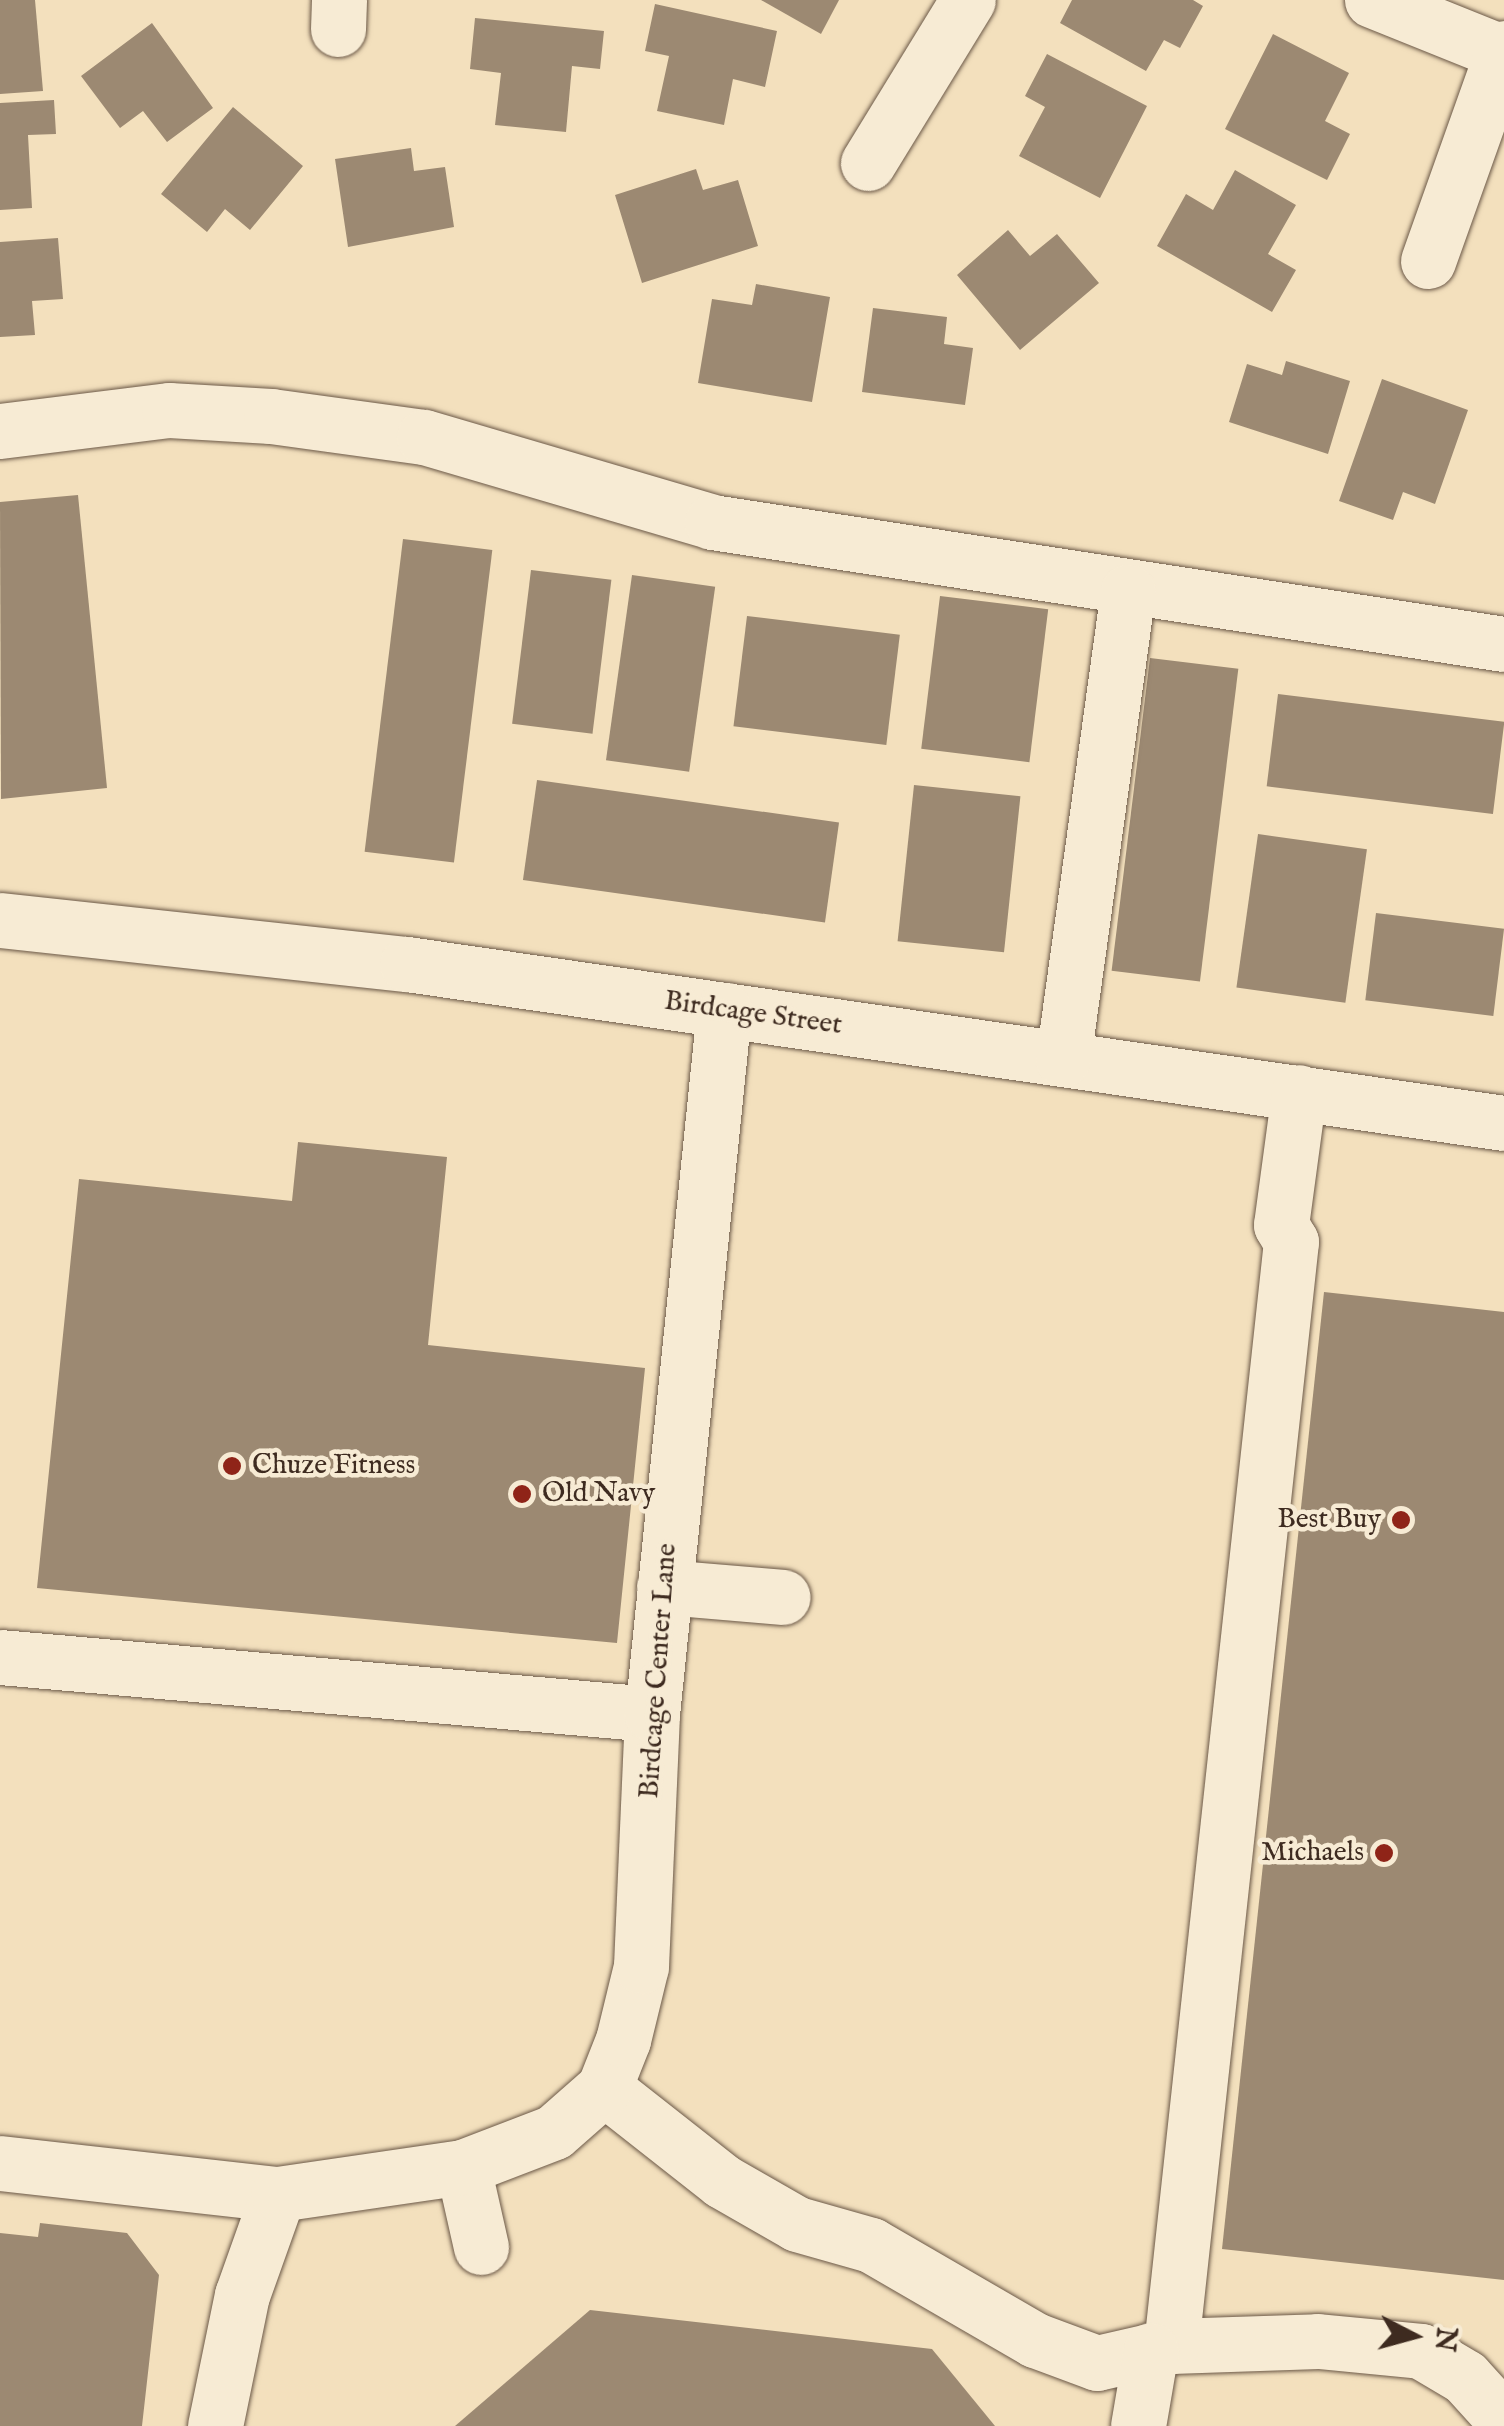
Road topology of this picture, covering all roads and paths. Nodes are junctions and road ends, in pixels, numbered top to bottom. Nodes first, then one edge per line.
1 (968, 0) edge
2 (1372, 0) edge
3 (1504, 51) edge
4 (868, 163) dead end
5 (1428, 261) dead end
6 (0, 431) edge
7 (1128, 591) junction
8 (1504, 644) edge
9 (0, 920) edge
10 (724, 1010) junction
11 (1063, 1059) junction
12 (1299, 1092) junction
13 (1504, 1123) edge
14 (664, 1586) junction
15 (783, 1598) dead end
16 (0, 1657) edge
17 (652, 1714) junction
18 (604, 2088) junction
19 (0, 2163) edge
20 (462, 2167) junction
21 (278, 2194) junction
22 (481, 2246) dead end
23 (1161, 2348) junction
24 (1504, 2420) edge
25 (215, 2426) edge
26 (1138, 2426) edge

1 - 4 street
2 - 3 street
3 - 5 street
6 - 7 street
7 - 8 street
7 - 11 street
9 - 10 street, Birdcage Street
10 - 11 street, Birdcage Street
10 - 14 street, Birdcage Center Lane
11 - 12 street, Birdcage Street
12 - 13 street, Birdcage Street
12 - 23 street
14 - 15 street
14 - 17 street, Birdcage Center Lane
16 - 17 street
17 - 18 street, Birdcage Center Lane
18 - 20 street
18 - 23 street
19 - 21 street
20 - 21 street
20 - 22 street
21 - 25 street
23 - 24 street
23 - 26 street

